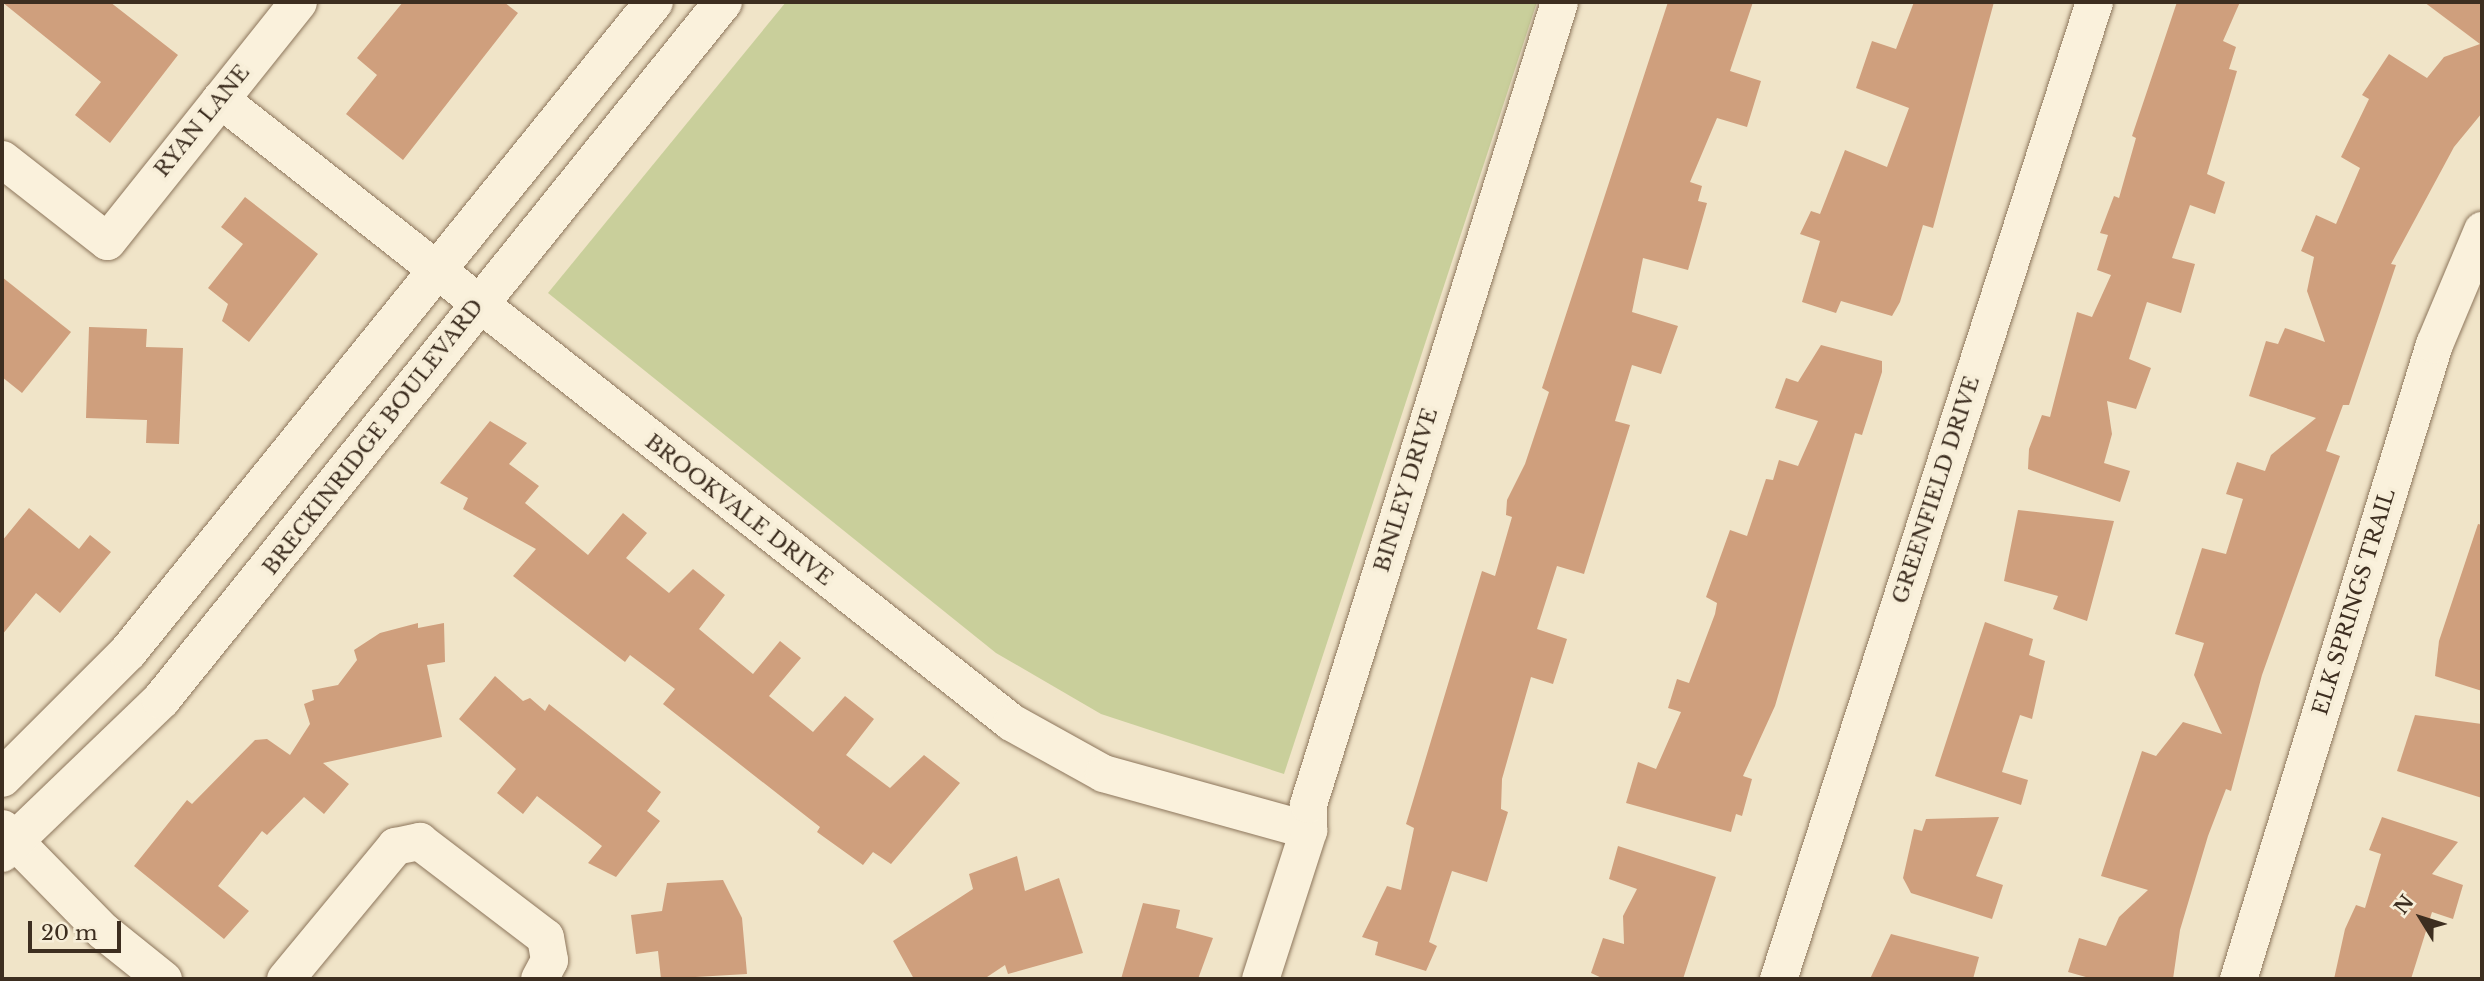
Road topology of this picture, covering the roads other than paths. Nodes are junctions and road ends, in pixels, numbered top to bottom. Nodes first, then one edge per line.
1 (298, 2) edge
2 (654, 2) edge
3 (723, 2) edge
4 (1559, 2) edge
5 (2094, 2) edge
6 (220, 99) junction
7 (2, 159) edge
8 (2482, 230) edge
9 (436, 271) junction
10 (477, 305) junction
11 (2, 778) edge
12 (1308, 830) junction
13 (6, 841) edge
14 (163, 979) edge
15 (285, 979) edge
16 (539, 979) edge
17 (1261, 979) edge
18 (1778, 979) edge
19 (2238, 979) edge

1 - 6 street, RYAN LANE
2 - 9 street
3 - 10 street, BRECKINRIDGE BOULEVARD
4 - 12 street, BINLEY DRIVE
5 - 18 street, GREENFIELD DRIVE
6 - 7 street, RYAN LANE
6 - 9 street, BROOKVALE DRIVE
8 - 19 street, ELK SPRINGS TRAIL
9 - 10 street, BROOKVALE DRIVE
9 - 11 street
10 - 12 street, BROOKVALE DRIVE
10 - 13 street, BRECKINRIDGE BOULEVARD
12 - 17 street, BINLEY DRIVE
13 - 14 street
15 - 16 street

